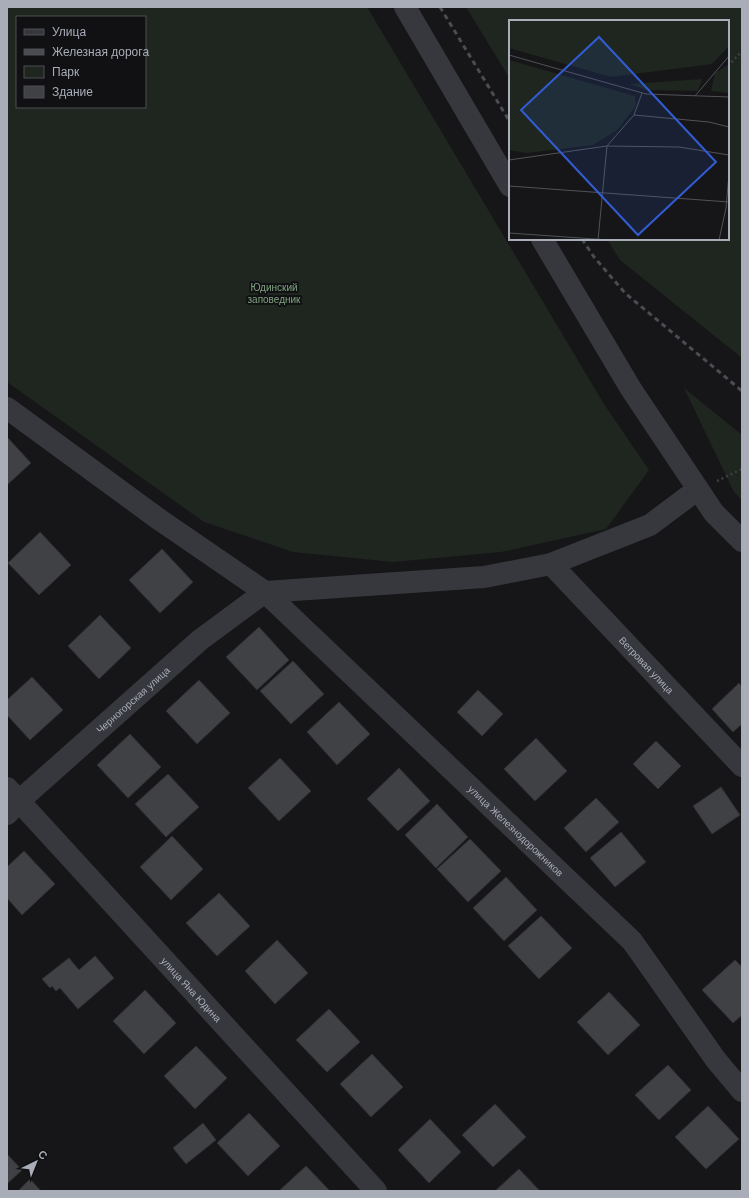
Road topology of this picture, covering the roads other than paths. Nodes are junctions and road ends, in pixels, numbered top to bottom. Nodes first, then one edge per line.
1 (405, 7) edge
2 (509, 184) edge
3 (543, 240) edge
4 (7, 408) edge
5 (698, 489) junction
6 (742, 541) edge
7 (551, 564) junction
8 (265, 592) junction
9 (742, 766) edge
10 (11, 801) edge
11 (742, 1091) edge
12 (376, 1191) edge

1 - 2 street
3 - 5 street
4 - 8 street, улица Железнодорожников
5 - 6 street
5 - 7 street
7 - 8 street
7 - 9 street, Ветровая улица
8 - 10 street, Черногорская улица
8 - 11 street, улица Железнодорожников
10 - 12 street, улица Яна Юдина

